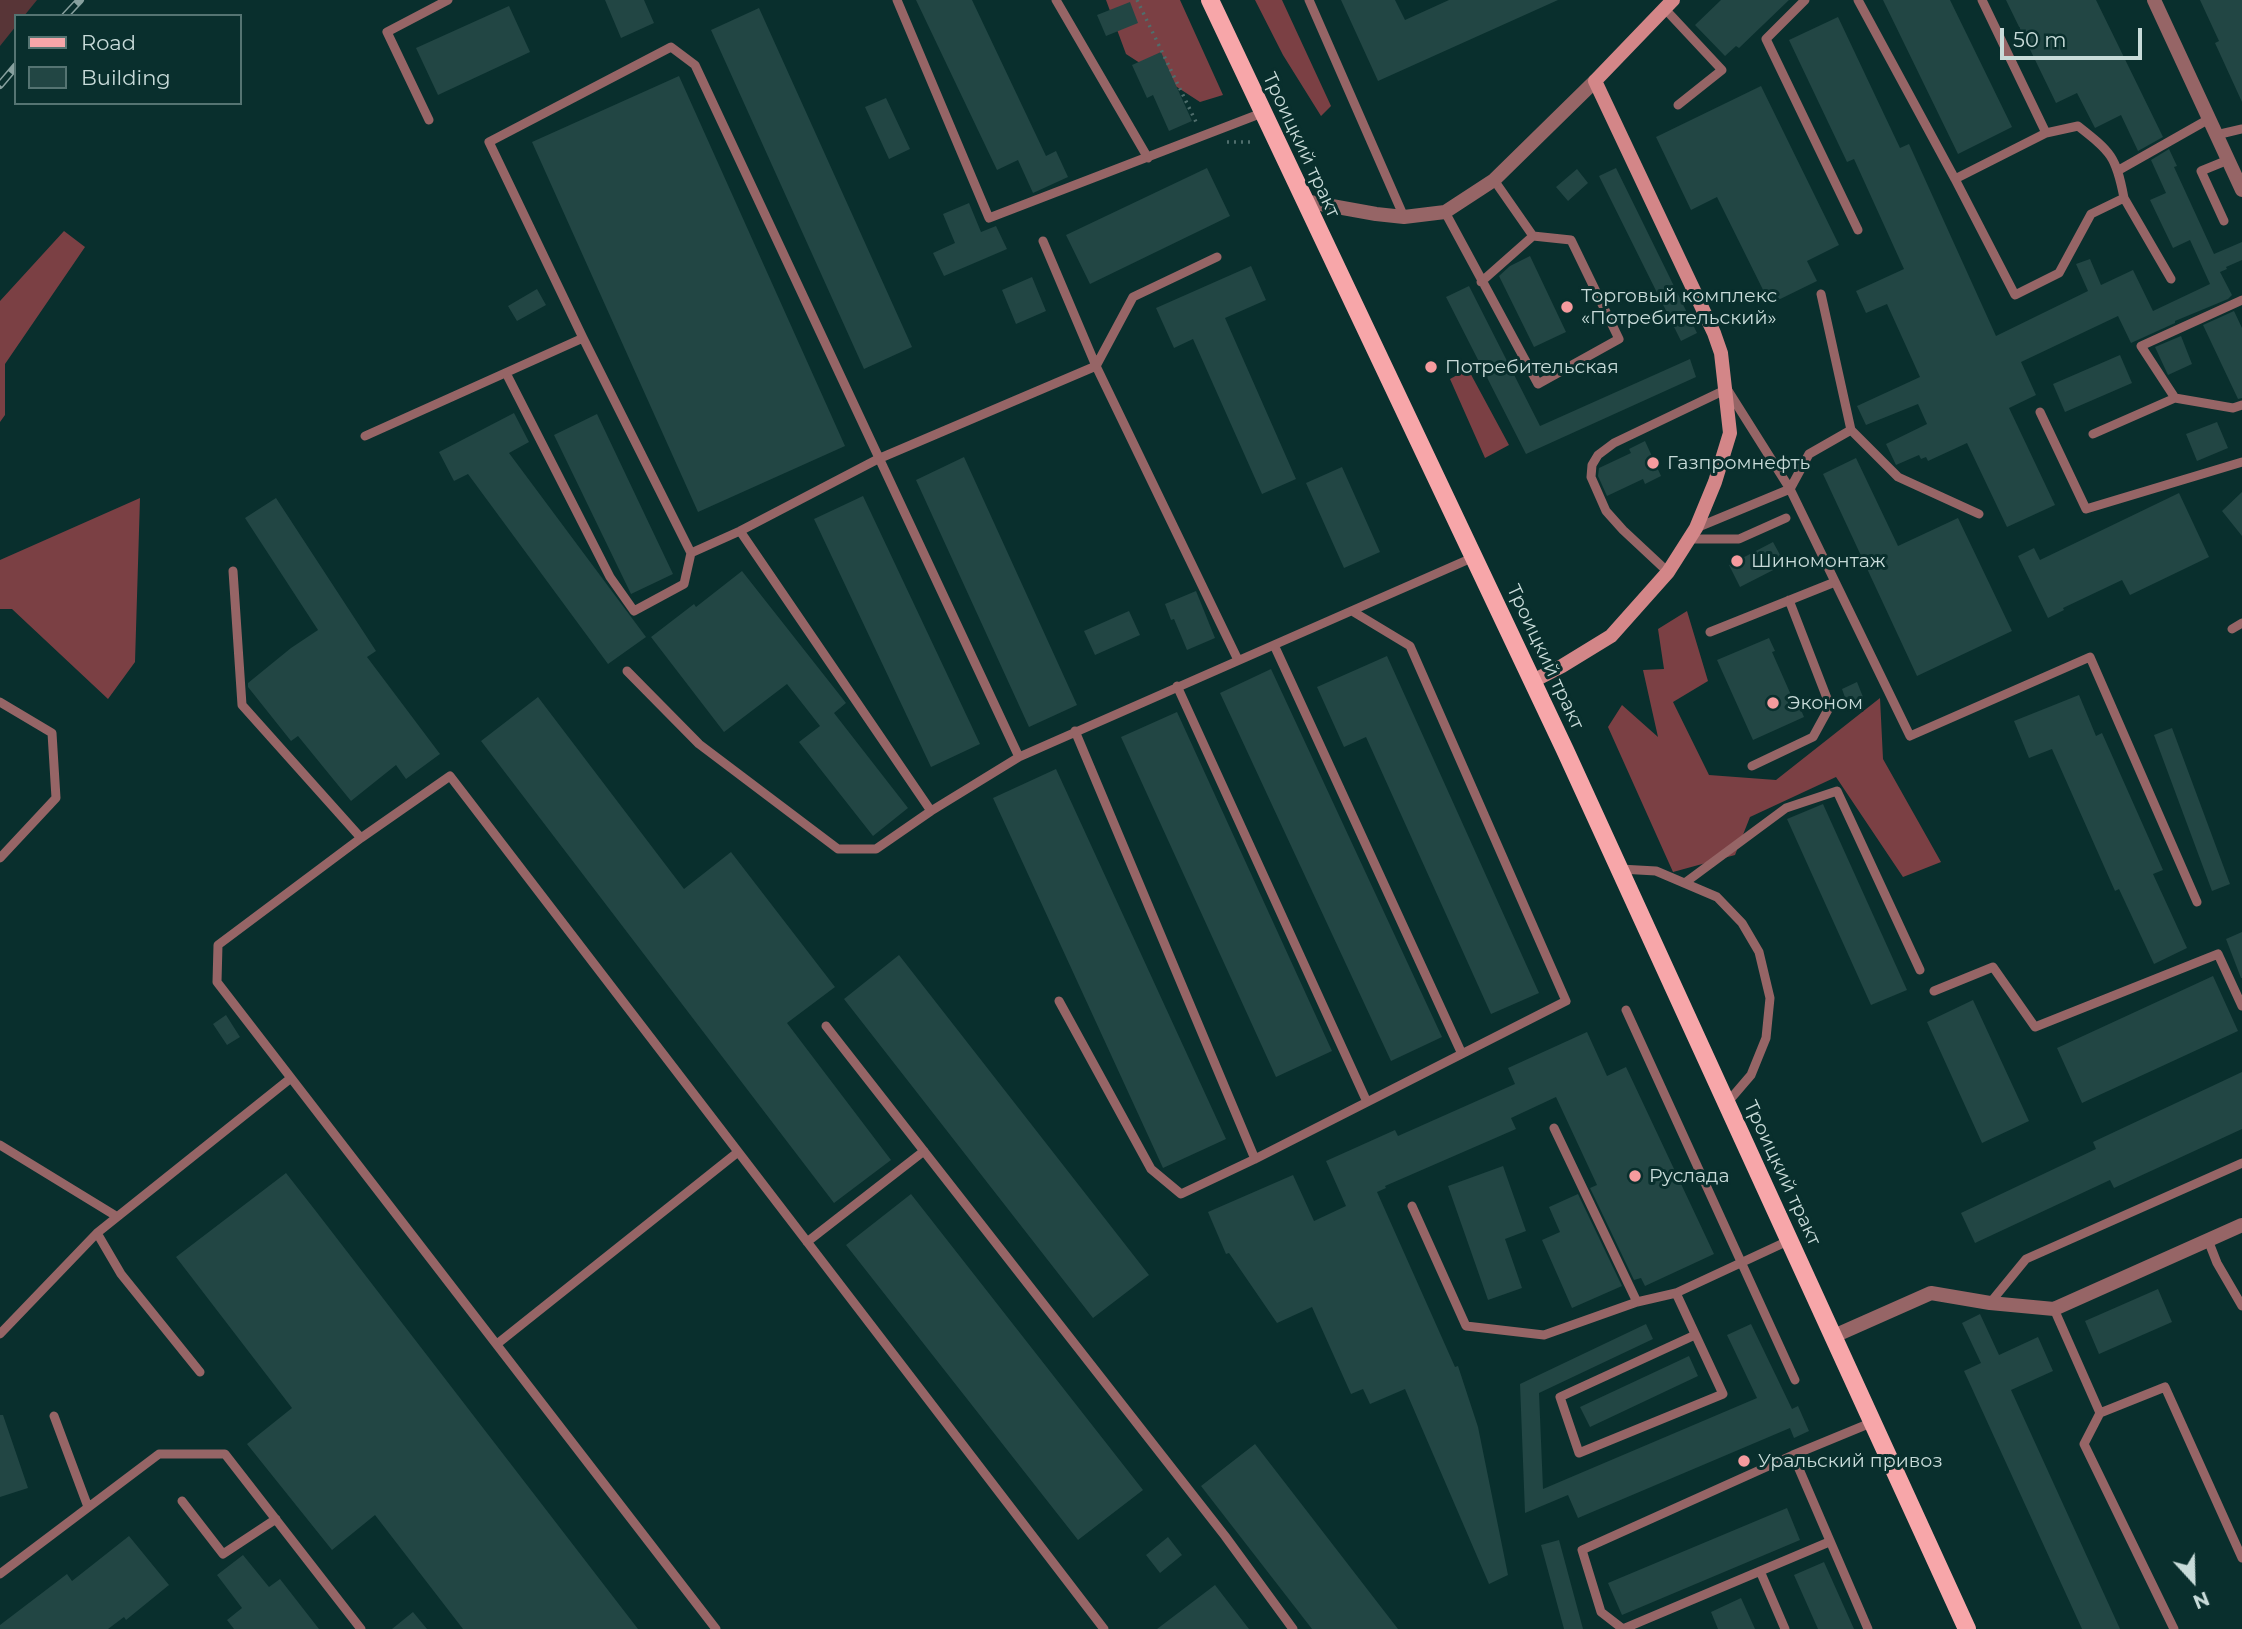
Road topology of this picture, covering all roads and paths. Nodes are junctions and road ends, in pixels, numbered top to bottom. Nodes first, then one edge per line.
1 (448, 0) edge
2 (897, 0) edge
3 (1056, 0) edge
4 (1137, 0) edge
5 (1210, 0) edge
6 (1309, 0) edge
7 (1805, 0) edge
8 (1858, 0) edge
9 (1982, 0) edge
10 (2154, 0) edge
11 (1669, 5) edge
12 (1595, 80) junction
13 (1678, 105) dead end
14 (1262, 113) junction
15 (2209, 118) junction
16 (429, 120) dead end
17 (2242, 129) edge
18 (2046, 133) junction
19 (1202, 135) junction
20 (2216, 135) junction
21 (1250, 142) dead end
22 (1148, 158) junction
23 (2228, 160) junction
24 (2119, 170) junction
25 (1955, 179) junction
26 (1494, 180) junction
27 (2242, 190) edge
28 (2124, 198) junction
29 (1304, 201) junction
30 (1445, 212) junction
31 (1404, 217) junction
32 (2224, 221) dead end
33 (1858, 230) dead end
34 (1533, 236) junction
35 (1042, 241) dead end
36 (1217, 257) dead end
37 (2171, 279) dead end
38 (1482, 282) junction
39 (1821, 295) dead end
40 (2242, 300) edge
41 (583, 338) junction
42 (1096, 366) junction
43 (506, 373) junction
44 (1727, 389) junction
45 (2175, 398) junction
46 (2242, 405) edge
47 (2040, 412) dead end
48 (1851, 430) junction
49 (2093, 434) dead end
50 (365, 436) dead end
51 (878, 459) junction
52 (2242, 462) edge
53 (1790, 489) junction
54 (1979, 514) dead end
55 (1786, 518) dead end
56 (740, 531) junction
57 (1693, 534) junction
58 (691, 553) junction
59 (1474, 557) junction
60 (233, 571) dead end
61 (1668, 572) junction
62 (1835, 582) junction
63 (1789, 600) junction
64 (1352, 611) junction
65 (2242, 623) edge
66 (2232, 629) dead end
67 (1710, 632) dead end
68 (1274, 645) junction
69 (1238, 660) junction
70 (627, 671) dead end
71 (1533, 681) junction
72 (1177, 686) junction
73 (0, 702) edge
74 (1075, 731) junction
75 (1020, 757) junction
76 (1752, 766) dead end
77 (931, 811) junction
78 (361, 838) junction
79 (0, 858) edge
80 (1620, 869) junction
81 (1686, 882) junction
82 (2197, 902) dead end
83 (1920, 970) dead end
84 (1934, 991) dead end
85 (2241, 1000) edge
86 (1059, 1001) dead end
87 (1626, 1010) dead end
88 (826, 1026) dead end
89 (1462, 1054) junction
90 (291, 1078) junction
91 (1367, 1102) junction
92 (1727, 1103) junction
93 (1554, 1128) dead end
94 (0, 1145) edge
95 (923, 1151) junction
96 (738, 1152) junction
97 (1255, 1159) junction
98 (2242, 1163) edge
99 (1412, 1206) dead end
100 (117, 1216) junction
101 (2242, 1225) edge
102 (97, 1233) junction
103 (1790, 1240) junction
104 (2208, 1240) junction
105 (807, 1242) junction
106 (1741, 1263) junction
107 (1676, 1293) junction
108 (1637, 1301) junction
109 (1990, 1303) junction
110 (2242, 1306) edge
111 (2054, 1309) junction
112 (0, 1334) edge
113 (1695, 1335) junction
114 (1834, 1336) junction
115 (497, 1344) junction
116 (200, 1372) dead end
117 (1795, 1380) dead end
118 (2100, 1413) junction
119 (54, 1416) dead end
120 (1874, 1421) junction
121 (1793, 1455) junction
122 (182, 1500) dead end
123 (88, 1507) junction
124 (276, 1519) junction
125 (1829, 1542) junction
126 (2242, 1558) edge
127 (1760, 1571) junction
128 (0, 1574) edge
129 (361, 1629) edge
130 (716, 1629) edge
131 (1104, 1629) edge
132 (1293, 1629) edge
133 (1623, 1629) edge
134 (1785, 1629) edge
135 (1868, 1629) edge
136 (1967, 1629) edge
137 (2174, 1629) edge

1 - 16 lane
2 - 22 lane
3 - 22 lane
4 - 19 path
5 - 14 main road, Троицкий тракт
6 - 31 lane
7 - 33 lane
8 - 25 lane
9 - 18 lane
10 - 15 street
11 - 12 street
11 - 13 lane
12 - 26 street
12 - 44 street
14 - 19 lane
14 - 29 main road, Троицкий тракт
15 - 20 street
15 - 24 lane
17 - 20 lane
18 - 24 lane
18 - 25 lane
19 - 21 path
19 - 22 lane
20 - 23 street
23 - 27 street
23 - 32 lane
24 - 28 lane
25 - 28 lane
26 - 30 street
26 - 34 lane
28 - 37 lane
29 - 31 street
29 - 59 main road, Троицкий тракт
30 - 31 street
30 - 38 lane
34 - 38 lane
34 - 38 lane
35 - 42 lane
36 - 42 lane
39 - 48 lane
40 - 45 lane
41 - 43 lane
41 - 51 lane
41 - 58 lane
42 - 51 lane
42 - 69 lane
43 - 50 lane
43 - 58 lane
44 - 53 lane
44 - 57 street
44 - 61 lane
45 - 46 lane
45 - 49 lane
47 - 52 lane
48 - 53 lane
48 - 54 lane
51 - 56 lane
51 - 75 lane
53 - 57 lane
53 - 62 lane
55 - 57 lane
56 - 58 lane
56 - 77 lane
57 - 61 street
59 - 64 lane
59 - 71 main road, Троицкий тракт
60 - 78 lane
61 - 71 street
62 - 63 lane
62 - 82 lane
63 - 67 lane
63 - 76 lane
64 - 68 lane
64 - 89 lane
65 - 66 lane
68 - 69 lane
68 - 89 lane
69 - 72 lane
70 - 77 lane
71 - 80 main road, Троицкий тракт
72 - 74 lane
72 - 91 lane
73 - 79 lane
74 - 75 lane
74 - 97 lane
75 - 77 lane
78 - 90 lane
78 - 96 lane
80 - 81 lane
80 - 92 main road, Троицкий тракт
81 - 83 lane
81 - 92 lane
84 - 85 lane
86 - 97 lane
87 - 106 lane
88 - 95 lane
89 - 91 lane
90 - 100 lane
90 - 115 lane
91 - 97 lane
92 - 103 main road, Троицкий тракт
93 - 108 lane
94 - 100 lane
95 - 105 lane
95 - 132 lane
96 - 105 lane
96 - 115 lane
98 - 109 lane
99 - 108 lane
100 - 102 lane
101 - 104 street
102 - 112 lane
102 - 116 lane
103 - 106 lane
103 - 114 main road, Троицкий тракт
104 - 110 lane
104 - 111 street
105 - 131 lane
106 - 107 lane
106 - 117 lane
107 - 108 lane
107 - 113 lane
109 - 111 street
109 - 114 street
111 - 118 lane
113 - 113 lane
114 - 120 main road, Троицкий тракт
115 - 130 lane
118 - 126 lane
118 - 137 lane
119 - 123 lane
120 - 121 lane
120 - 136 main road, Троицкий тракт
121 - 125 lane
121 - 133 lane
122 - 124 lane
123 - 124 lane
123 - 128 lane
124 - 129 lane
125 - 127 lane
125 - 135 lane
127 - 133 lane
127 - 134 lane

